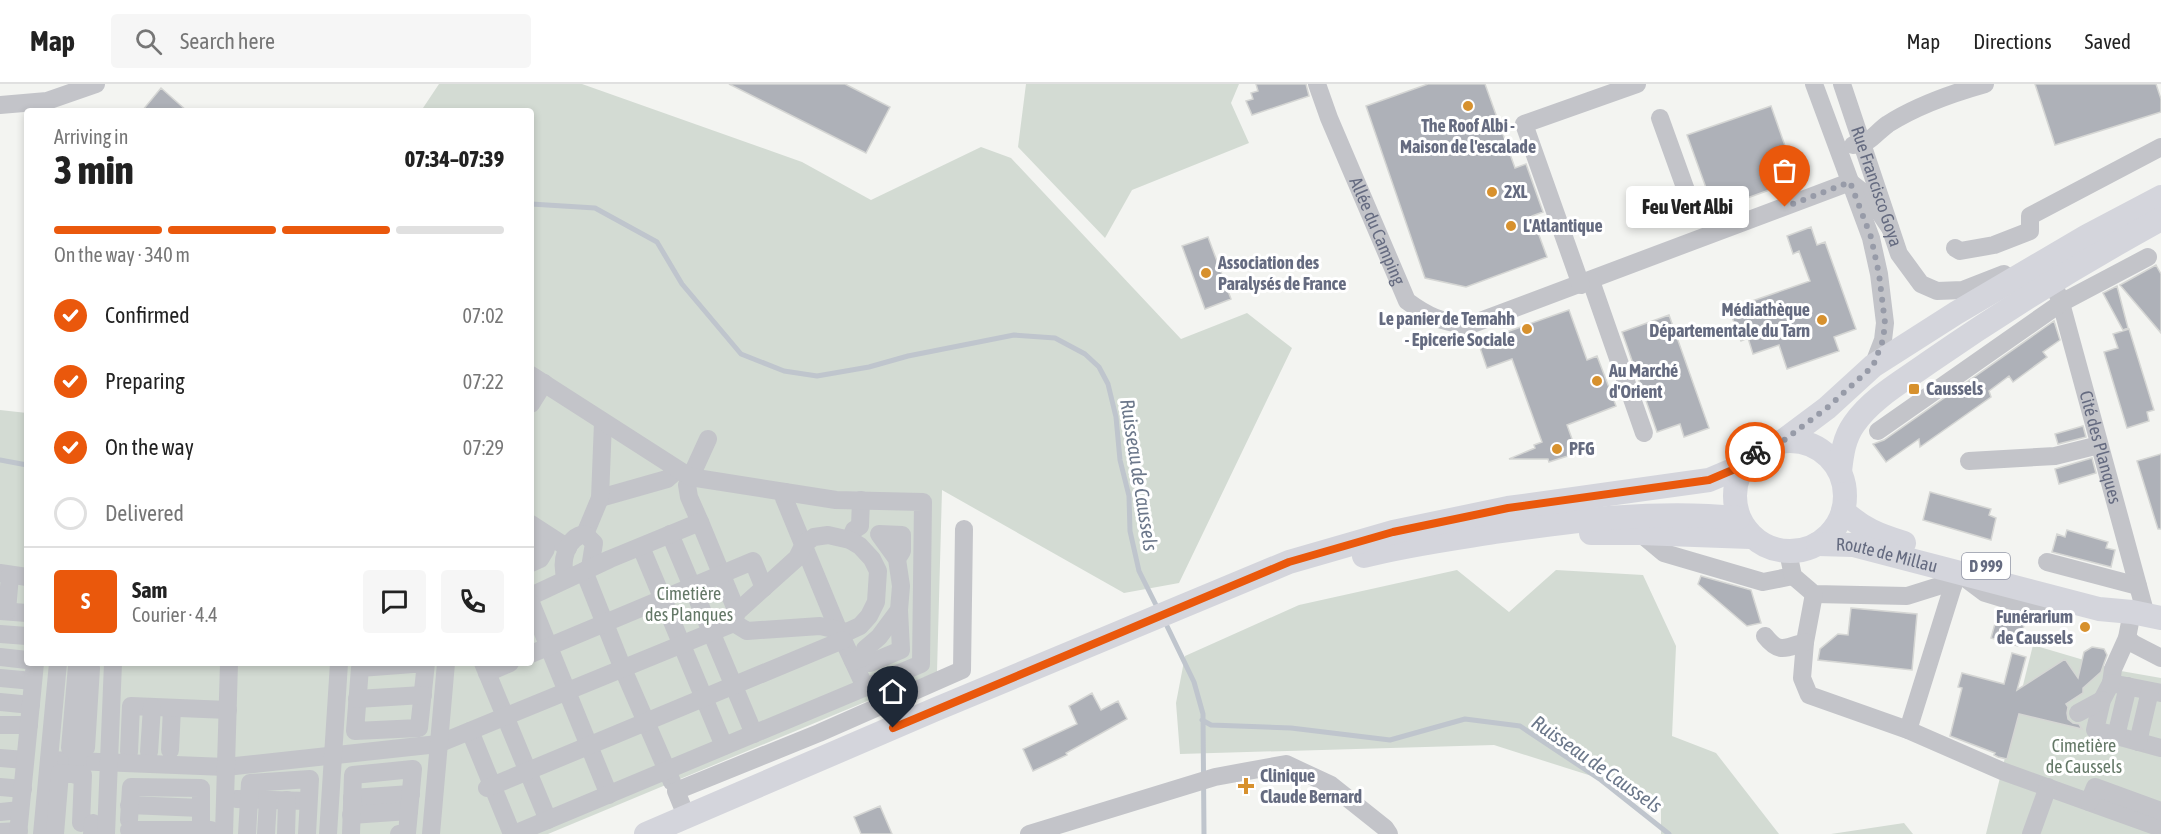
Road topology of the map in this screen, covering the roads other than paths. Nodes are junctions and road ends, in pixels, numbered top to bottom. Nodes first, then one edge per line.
1 (96, 84) edge
2 (1317, 84) edge
3 (1637, 84) edge
4 (1814, 84) edge
5 (1826, 84) edge
6 (1842, 84) edge
7 (1985, 84) edge
8 (0, 105) edge
9 (1660, 118) dead end
10 (1833, 138) junction
11 (1863, 145) junction
12 (2161, 147) edge
13 (1850, 182) junction
14 (1687, 193) dead end
15 (2161, 197) edge
16 (2161, 219) edge
17 (1890, 228) junction
18 (2087, 236) junction
19 (1955, 248) dead end
20 (2148, 257) dead end
21 (1586, 283) junction
22 (2057, 293) junction
23 (1873, 366) junction
24 (538, 379) edge
25 (603, 422) junction
26 (1878, 431) dead end
27 (1644, 433) dead end
28 (708, 439) dead end
29 (1783, 441) junction
30 (2099, 445) junction
31 (1969, 461) dead end
32 (1742, 466) junction
33 (1840, 471) junction
34 (683, 473) junction
35 (786, 492) junction
36 (600, 498) junction
37 (861, 500) junction
38 (1844, 511) junction
39 (700, 522) junction
40 (534, 526) edge
41 (1744, 528) junction
42 (964, 529) dead end
43 (1520, 529) junction
44 (1640, 533) junction
45 (585, 534) junction
46 (670, 534) junction
47 (850, 540) junction
48 (534, 542) edge
49 (804, 544) junction
50 (1818, 544) junction
51 (641, 547) junction
52 (568, 548) junction
53 (1788, 552) junction
54 (872, 559) junction
55 (534, 562) edge
56 (2047, 562) dead end
57 (587, 570) junction
58 (12, 575) edge
59 (722, 575) junction
60 (1793, 576) junction
61 (566, 579) junction
62 (1955, 579) junction
63 (878, 586) junction
64 (901, 586) junction
65 (922, 586) junction
66 (2138, 586) junction
67 (692, 587) junction
68 (764, 588) junction
69 (1814, 594) junction
70 (534, 595) edge
71 (662, 600) junction
72 (1196, 600) junction
73 (534, 610) edge
74 (899, 610) junction
75 (4, 611) edge
76 (24, 613) edge
77 (2147, 615) edge
78 (736, 617) junction
79 (604, 624) junction
80 (711, 632) junction
81 (0, 634) edge
82 (841, 635) junction
83 (24, 636) edge
84 (1765, 636) dead end
85 (2127, 638) junction
86 (1805, 642) junction
87 (681, 645) junction
88 (549, 647) junction
89 (534, 653) edge
90 (0, 657) edge
91 (860, 658) junction
92 (2161, 658) edge
93 (24, 660) edge
94 (58, 666) edge
95 (113, 666) edge
96 (229, 666) edge
97 (339, 666) edge
98 (386, 666) edge
99 (426, 666) edge
100 (446, 666) edge
101 (485, 668) edge
102 (623, 669) junction
103 (34, 672) edge
104 (0, 678) edge
105 (733, 685) junction
106 (2119, 685) junction
107 (865, 687) junction
108 (568, 691) junction
109 (2156, 692) edge
110 (423, 695) junction
111 (704, 698) junction
112 (357, 699) junction
113 (2102, 700) junction
114 (0, 702) edge
115 (30, 705) junction
116 (152, 707) junction
117 (171, 708) junction
118 (228, 710) junction
119 (2078, 713) dead end
120 (111, 714) junction
121 (506, 717) junction
122 (645, 722) junction
123 (0, 725) edge
124 (29, 725) junction
125 (1908, 730) junction
126 (470, 731) junction
127 (753, 734) junction
128 (2116, 736) junction
129 (2138, 742) junction
130 (2160, 743) edge
131 (438, 744) junction
132 (590, 745) junction
133 (724, 746) junction
134 (170, 750) dead end
135 (129, 752) dead end
136 (149, 752) dead end
137 (332, 755) junction
138 (0, 758) edge
139 (25, 760) junction
140 (49, 760) junction
141 (78, 762) junction
142 (109, 763) junction
143 (226, 767) junction
144 (667, 770) junction
145 (528, 771) junction
146 (0, 787) edge
147 (489, 787) junction
148 (2048, 787) junction
149 (23, 789) junction
150 (676, 791) junction
151 (609, 795) junction
152 (225, 798) junction
153 (248, 799) junction
154 (268, 800) junction
155 (287, 800) junction
156 (410, 802) junction
157 (2089, 802) junction
158 (308, 804) junction
159 (329, 806) junction
160 (352, 807) junction
161 (20, 810) junction
162 (2161, 811) edge
163 (0, 812) edge
164 (687, 818) junction
165 (548, 820) junction
166 (129, 822) edge
167 (49, 827) edge
168 (90, 827) edge
169 (2161, 828) edge
170 (0, 832) edge
171 (18, 832) edge
172 (201, 832) edge
173 (224, 832) edge
174 (247, 834) edge
175 (266, 834) edge
176 (286, 834) edge
177 (307, 834) edge
178 (328, 834) edge
179 (351, 834) edge
180 (399, 834) edge
181 (431, 834) edge
182 (513, 834) edge
183 (646, 834) edge
184 (656, 834) edge
185 (1029, 834) edge
186 (1389, 834) edge
187 (2031, 834) edge

1 - 8 street
2 - 21 street, Allée du Camping
3 - 21 street
4 - 10 street, Rue Francisco Goya
5 - 10 street
6 - 11 street, Rue Francisco Goya
7 - 11 street
9 - 14 street
10 - 11 street
10 - 13 street, Rue Francisco Goya
11 - 17 street, Rue Francisco Goya
12 - 19 street
13 - 17 street
13 - 21 street, Allée du Camping
13 - 23 street, Rue Francisco Goya
15 - 18 main road
16 - 22 main road
17 - 18 street, Rue Francisco Goya
18 - 23 main road
20 - 22 street
21 - 27 street
22 - 26 street
22 - 30 street, Cité des Planques
22 - 33 main road
23 - 29 main road
24 - 25 street
25 - 34 street
25 - 36 street
28 - 34 street
29 - 32 main road
29 - 33 main road
30 - 31 street
30 - 66 street, Cité des Planques
32 - 41 main road
32 - 72 main road
33 - 38 main road
34 - 35 street
34 - 36 street
34 - 39 street
35 - 37 street
35 - 49 street
36 - 45 street
37 - 47 street
37 - 65 street
38 - 50 main road
38 - 77 main road, Route de Millau / D 999
39 - 46 street
39 - 59 street
40 - 52 street
41 - 43 main road
41 - 44 main road
41 - 53 main road
42 - 150 street
43 - 44 main road
43 - 72 main road
44 - 60 street
45 - 52 street
45 - 57 street
46 - 51 street
46 - 67 street
47 - 49 street
47 - 54 street
48 - 55 street
49 - 68 street
49 - 82 street
50 - 53 main road
50 - 62 main road, Route de Millau / D 999
51 - 57 street
51 - 71 street
52 - 61 street
53 - 60 street
54 - 63 street
54 - 64 street
56 - 66 street
57 - 61 street
57 - 79 street
58 - 75 street
59 - 67 street
59 - 68 street
59 - 78 street
60 - 69 street
61 - 70 street
62 - 69 street
62 - 77 main road, Route de Millau / D 999
62 - 125 street
63 - 64 street
63 - 82 street
64 - 65 street
64 - 74 street
65 - 107 street
66 - 77 street, Cité des Planques
67 - 71 street
67 - 80 street
68 - 78 street
69 - 86 street
71 - 79 street
71 - 87 street
72 - 164 main road
73 - 88 street
74 - 91 street
74 - 91 street
75 - 76 street
77 - 85 street
78 - 80 street
78 - 82 street
79 - 88 street
79 - 102 street
80 - 87 street
80 - 105 street
81 - 83 street
82 - 91 street
82 - 105 street
84 - 86 street
85 - 92 street
85 - 106 street
86 - 125 street
87 - 102 street
87 - 111 street
88 - 89 street
88 - 108 street
90 - 93 street
91 - 107 street
94 - 140 street
95 - 120 street
96 - 118 street
97 - 137 street
98 - 112 street
99 - 110 street
100 - 131 street
101 - 121 street
102 - 108 street
102 - 122 street
103 - 104 street
103 - 115 street
105 - 111 street
105 - 127 street
106 - 109 street
106 - 113 street
106 - 128 street
107 - 127 street
108 - 121 street
108 - 132 street
109 - 129 street
110 - 112 street
110 - 112 street
111 - 122 street
111 - 133 street
113 - 119 street
113 - 128 street
114 - 115 street
115 - 124 street
116 - 117 street
116 - 135 street
116 - 136 street
117 - 118 street
117 - 134 street
118 - 143 street
120 - 141 street
120 - 142 street
121 - 126 street
121 - 145 street
122 - 132 street
122 - 144 street
123 - 124 street
124 - 139 street
125 - 148 street
126 - 131 street
126 - 147 street
127 - 133 street
128 - 129 street
129 - 130 street
131 - 137 street
131 - 181 street
132 - 145 street
132 - 151 street
133 - 144 street
137 - 143 street
137 - 159 street
138 - 139 street
139 - 149 street
140 - 141 street
140 - 167 street
141 - 142 street
141 - 167 street
141 - 168 street
142 - 143 street
142 - 168 street
143 - 152 street
144 - 150 street
144 - 151 street
145 - 147 street
145 - 165 street
146 - 149 street
147 - 182 street
148 - 157 street
148 - 187 street
149 - 161 street
150 - 164 street
151 - 165 street
152 - 153 street
152 - 173 street
153 - 154 street
153 - 158 street
153 - 174 street
154 - 155 street
154 - 175 street
155 - 158 street
155 - 176 street
156 - 160 street
156 - 160 street
156 - 180 street
157 - 162 street
157 - 169 street
158 - 159 street
158 - 177 street
159 - 160 street
159 - 178 street
160 - 179 street
161 - 163 street
161 - 171 street
164 - 183 main road
164 - 184 main road
165 - 182 street
166 - 168 street
166 - 172 street
166 - 172 street
167 - 168 street
170 - 171 street
172 - 173 street
185 - 186 street

